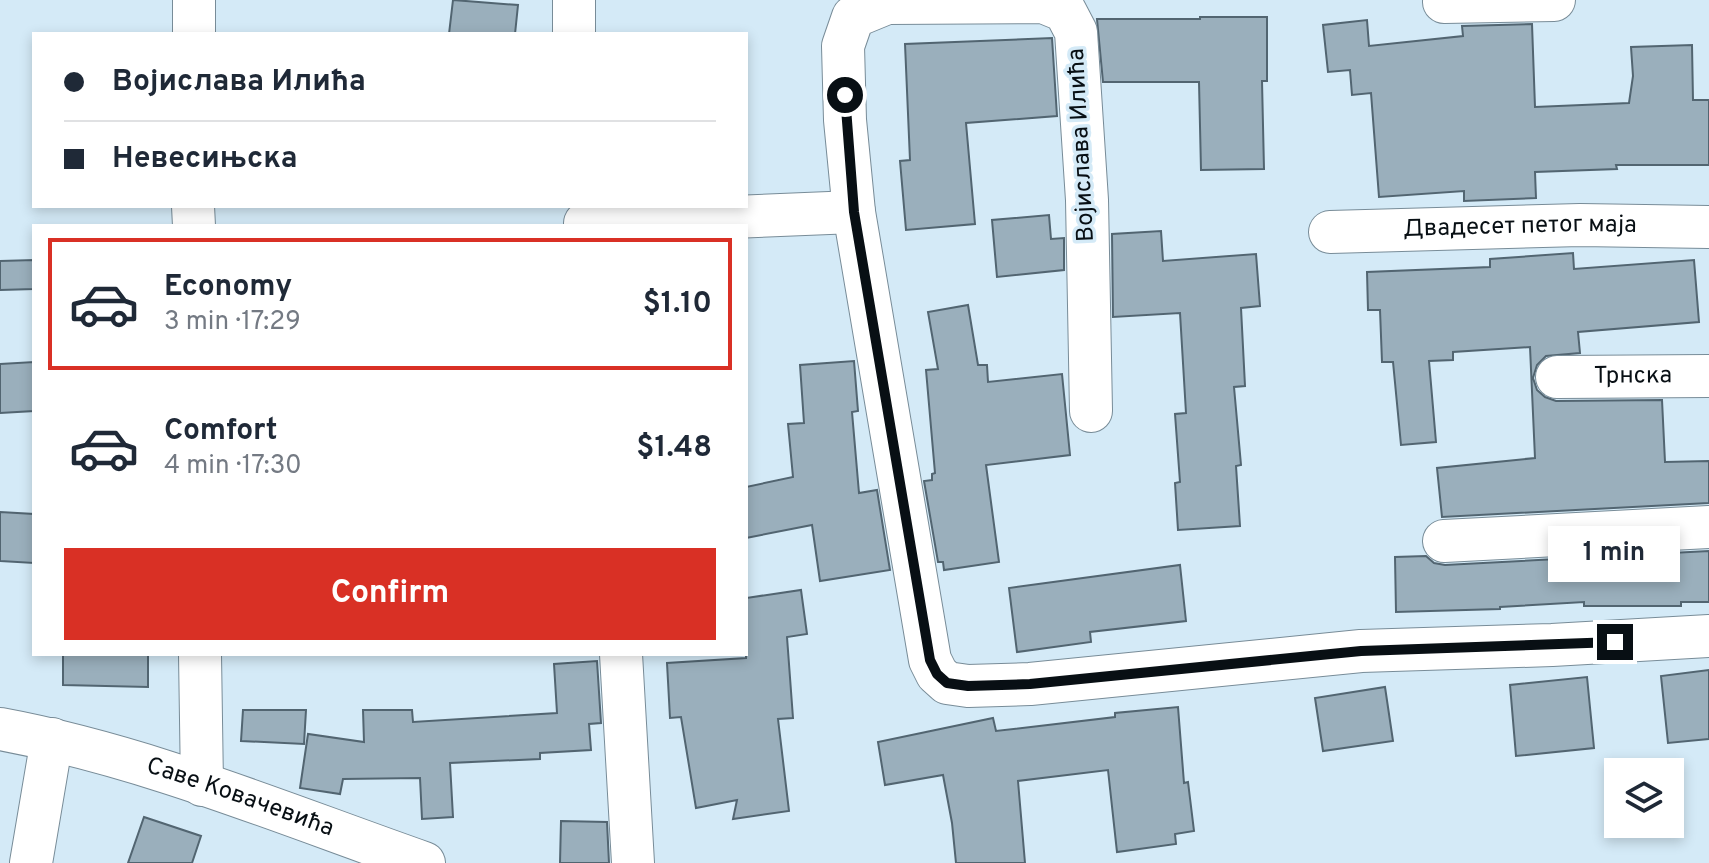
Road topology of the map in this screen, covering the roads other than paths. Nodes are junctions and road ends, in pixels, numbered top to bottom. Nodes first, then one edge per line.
1 (194, 0) edge
2 (574, 0) edge
3 (1554, 0) edge
4 (1444, 2) dead end
5 (194, 32) edge
6 (574, 32) edge
7 (854, 212) junction
8 (585, 218) edge
9 (1709, 227) edge
10 (1330, 232) dead end
11 (1709, 376) edge
12 (1557, 377) dead end
13 (1091, 411) dead end
14 (1709, 527) edge
15 (1444, 541) dead end
16 (1709, 636) edge
17 (200, 656) edge
18 (621, 656) edge
19 (0, 729) edge
20 (52, 739) junction
21 (202, 785) junction
22 (31, 863) edge
23 (424, 863) edge
24 (633, 863) edge

1 - 5 street
2 - 6 street
3 - 4 street
7 - 8 street
7 - 13 street, Војислава Илића
7 - 16 street, Војислава Илића
9 - 10 street, Двадесет петог маја
11 - 12 street, Трнска
14 - 15 street
17 - 21 street
18 - 24 street
19 - 20 street, Саве Ковачевића
20 - 21 street, Саве Ковачевића
20 - 22 street
21 - 23 street, Саве Ковачевића

